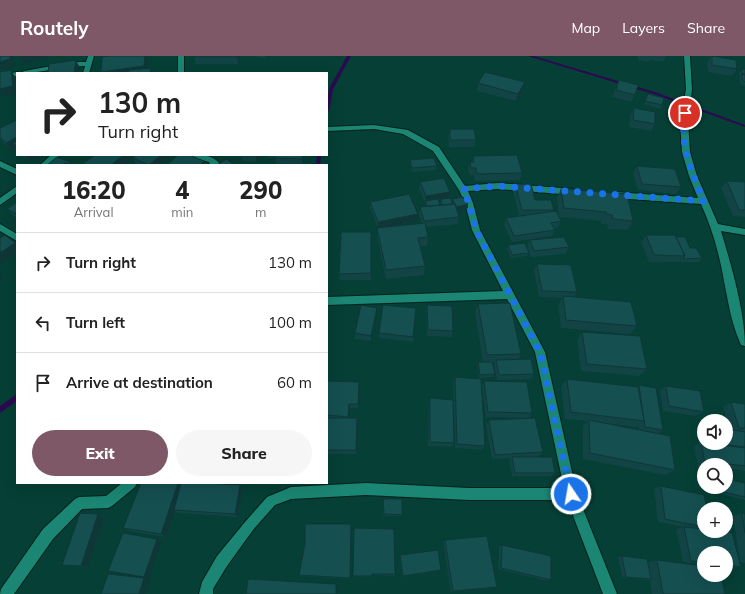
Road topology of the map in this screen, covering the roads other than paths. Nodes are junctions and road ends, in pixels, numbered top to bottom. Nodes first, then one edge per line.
1 (91, 56) edge
2 (181, 56) edge
3 (686, 56) edge
4 (89, 64) junction
5 (30, 72) edge
6 (86, 72) edge
7 (181, 72) edge
8 (16, 74) edge
9 (0, 77) edge
10 (328, 128) edge
11 (55, 156) edge
12 (198, 156) edge
13 (0, 164) edge
14 (45, 164) edge
15 (214, 164) edge
16 (16, 172) edge
17 (463, 189) junction
18 (16, 190) edge
19 (582, 193) edge
20 (604, 194) edge
21 (704, 201) junction
22 (0, 202) edge
23 (715, 226) junction
24 (0, 227) edge
25 (745, 232) edge
26 (16, 237) edge
27 (509, 295) junction
28 (328, 301) edge
29 (745, 342) edge
30 (130, 484) edge
31 (571, 494) junction
32 (6, 594) edge
33 (206, 594) edge
34 (610, 594) edge

1 - 4 street
2 - 7 street
3 - 21 street
4 - 5 street
4 - 6 street
8 - 9 street
10 - 17 street
11 - 14 street
12 - 15 street
13 - 16 street
17 - 19 street
17 - 27 street
18 - 22 street
20 - 21 street
21 - 23 street
23 - 25 street
23 - 29 street
24 - 26 street
27 - 28 street
27 - 31 street
30 - 32 street
31 - 33 street
31 - 34 street

